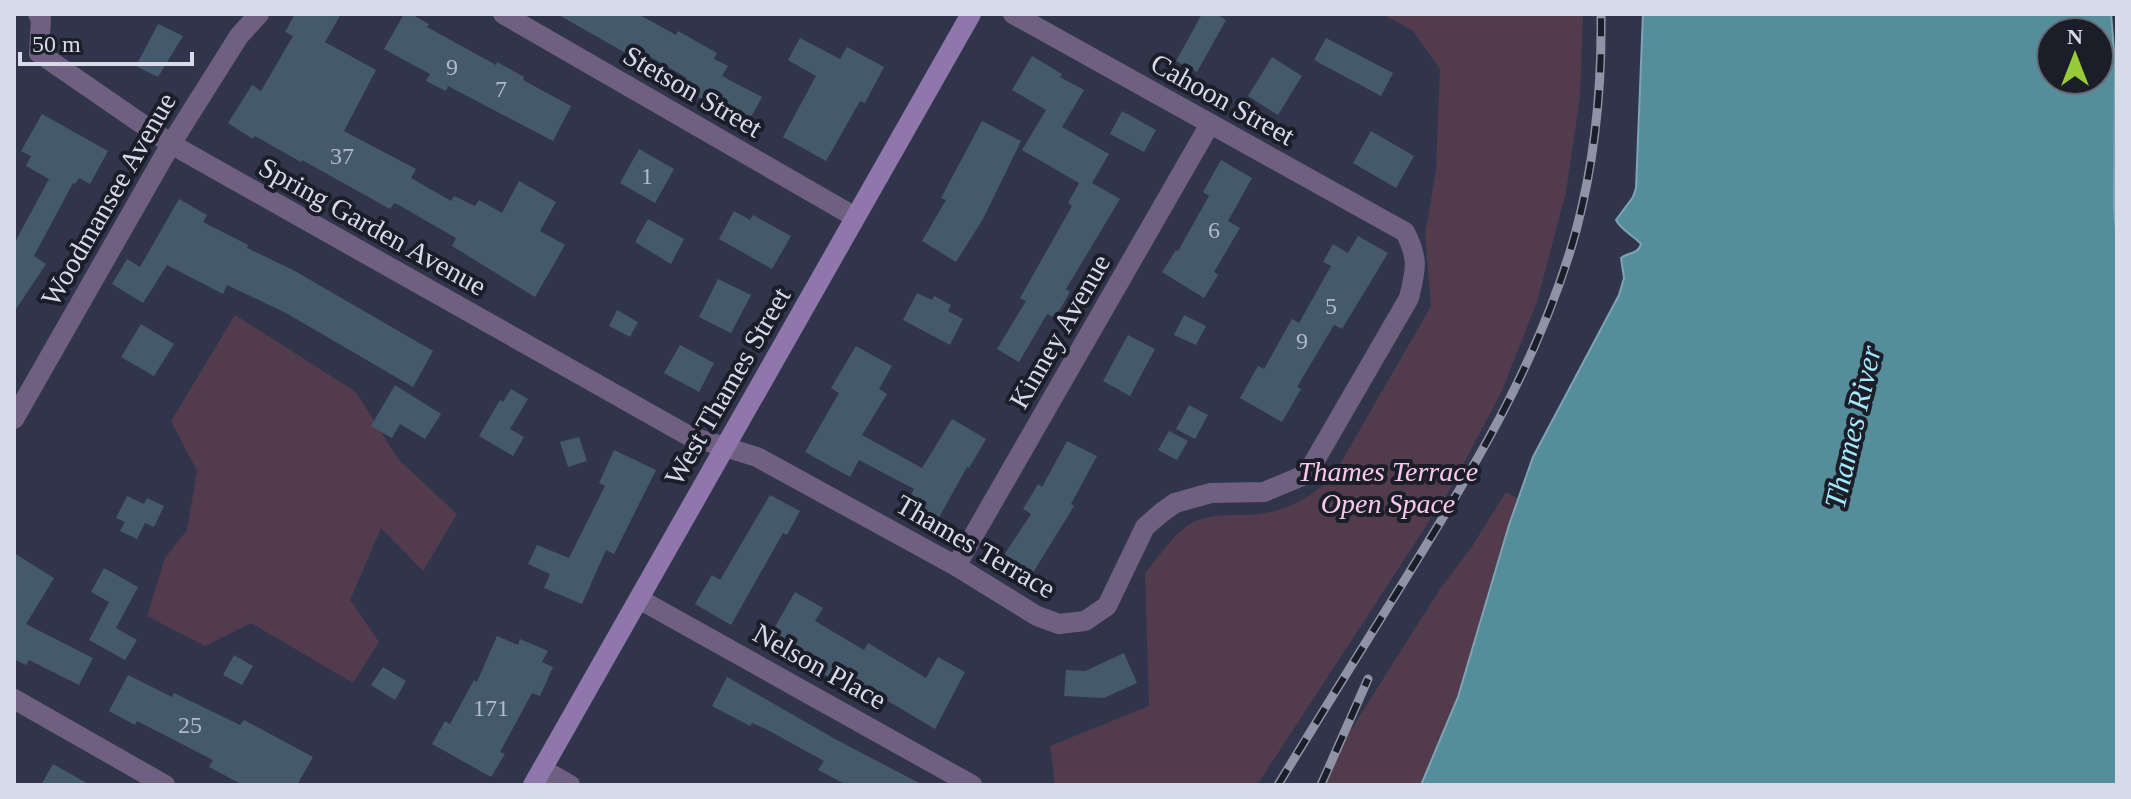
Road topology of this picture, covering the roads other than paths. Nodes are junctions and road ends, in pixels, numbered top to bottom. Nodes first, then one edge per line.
1 (38, 14) edge
2 (259, 14) edge
3 (503, 14) edge
4 (971, 14) edge
5 (1013, 14) edge
6 (1210, 124) junction
7 (171, 144) junction
8 (855, 217) junction
9 (1405, 232) joint
10 (14, 419) edge
11 (724, 448) junction
12 (956, 566) junction
13 (639, 599) junction
14 (14, 699) edge
15 (538, 777) edge
16 (165, 785) edge
17 (570, 785) edge
18 (972, 785) edge

1 - 7 street, Spring Garden Avenue
2 - 7 street, Woodmansee Avenue
3 - 8 street, Stetson Street
4 - 8 main road, West Thames Street
5 - 6 street, Cahoon Street
6 - 9 street, Cahoon Street
6 - 12 street, Kinney Avenue
7 - 10 street, Woodmansee Avenue
7 - 11 street, Spring Garden Avenue
8 - 11 main road, West Thames Street
9 - 12 street, Thames Terrace
11 - 12 street, Thames Terrace
11 - 13 main road, West Thames Street
13 - 15 main road, West Thames Street
13 - 18 street, Nelson Place
14 - 16 street
15 - 17 street

